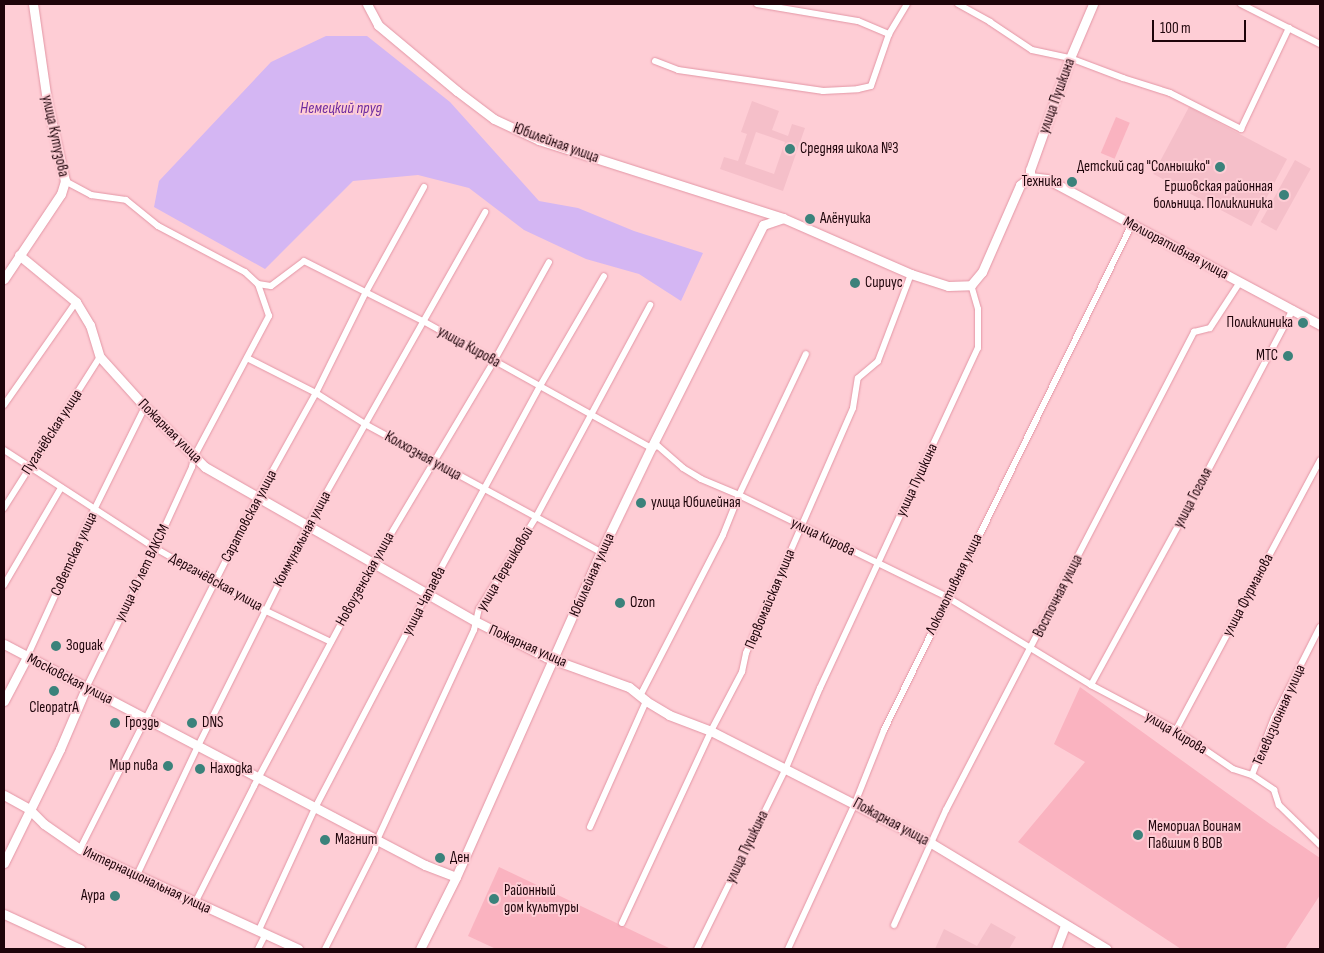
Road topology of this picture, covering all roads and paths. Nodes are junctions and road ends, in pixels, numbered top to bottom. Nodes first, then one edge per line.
1 (33, 4) edge
2 (367, 4) edge
3 (757, 4) edge
4 (907, 4) edge
5 (958, 4) edge
6 (1093, 4) edge
7 (1242, 4) edge
8 (1289, 28) junction
9 (889, 34) junction
10 (1320, 44) edge
11 (1070, 58) junction
12 (655, 61) dead end
13 (1030, 177) junction
14 (66, 181) junction
15 (424, 187) dead end
16 (485, 212) dead end
17 (783, 218) junction
18 (1132, 224) junction
19 (19, 255) junction
20 (549, 262) dead end
21 (911, 274) junction
22 (604, 276) dead end
23 (4, 279) edge
24 (1240, 282) junction
25 (258, 284) junction
26 (971, 285) junction
27 (366, 292) junction
28 (76, 302) junction
29 (650, 305) dead end
30 (1293, 309) junction
31 (423, 321) junction
32 (1320, 324) edge
33 (806, 354) dead end
34 (100, 357) junction
35 (247, 358) junction
36 (494, 360) junction
37 (540, 386) junction
38 (316, 393) junction
39 (4, 405) edge
40 (145, 407) junction
41 (591, 414) junction
42 (365, 424) junction
43 (651, 448) junction
44 (4, 450) edge
45 (194, 457) junction
46 (1320, 460) edge
47 (432, 461) junction
48 (30, 468) junction
49 (60, 488) junction
50 (484, 490) junction
51 (739, 495) junction
52 (258, 497) junction
53 (4, 508) edge
54 (94, 510) junction
55 (536, 517) junction
56 (801, 526) junction
57 (307, 527) junction
58 (155, 548) junction
59 (601, 552) junction
60 (373, 564) junction
61 (878, 564) junction
62 (215, 581) junction
63 (4, 585) edge
64 (427, 594) junction
65 (947, 597) junction
66 (264, 610) junction
67 (475, 621) junction
68 (1320, 627) edge
69 (331, 642) junction
70 (4, 644) edge
71 (1031, 649) junction
72 (27, 657) junction
73 (555, 660) junction
74 (1091, 685) junction
75 (86, 688) junction
76 (643, 699) junction
77 (4, 701) edge
78 (145, 718) junction
79 (1176, 730) junction
80 (711, 731) junction
81 (198, 746) junction
82 (786, 768) junction
83 (1252, 775) junction
84 (258, 778) junction
85 (4, 795) edge
86 (855, 803) junction
87 (315, 808) junction
88 (29, 809) junction
89 (590, 827) dead end
90 (377, 840) junction
91 (931, 843) junction
92 (1320, 845) edge
93 (80, 849) junction
94 (4, 863) edge
95 (137, 875) junction
96 (456, 877) junction
97 (195, 903) junction
98 (4, 914) edge
99 (622, 924) dead end
100 (894, 925) dead end
101 (1065, 925) junction
102 (261, 933) junction
103 (80, 949) edge
104 (258, 949) edge
105 (298, 949) edge
106 (325, 949) edge
107 (420, 949) edge
108 (697, 949) edge
109 (788, 949) edge
110 (1056, 949) edge
111 (1107, 949) edge

1 - 14 street, улица Кутузова
2 - 17 street, Юбилейная улица
3 - 9 street
4 - 9 street
5 - 11 street
6 - 11 street, улица Пушкина
7 - 8 street
8 - 10 street
8 - 11 street
9 - 12 street
11 - 13 street, улица Пушкина
13 - 18 street, Мелиоративная улица
13 - 26 street, улица Пушкина
14 - 19 street, улица Кутузова
14 - 25 street
15 - 27 street, Саратовская улица
16 - 31 street, Коммунальная улица
17 - 21 street, Юбилейная улица
17 - 43 street, Юбилейная улица
18 - 24 street, Мелиоративная улица
18 - 65 street, Локомотивная улица
19 - 23 street, улица Кутузова
19 - 28 street, Пожарная улица
20 - 36 street, Новоузенская улица
21 - 26 street, Юбилейная улица
21 - 56 street, Первомайская улица
22 - 37 street, улица Чапаева
24 - 30 street, Мелиоративная улица
24 - 71 street, Восточная улица
25 - 27 street, улица Кирова
25 - 35 street, улица 40 лет ВЛКСМ
26 - 61 street, улица Пушкина
27 - 31 street, улица Кирова
27 - 38 street, Саратовская улица
28 - 34 street, Пожарная улица
28 - 39 street
29 - 41 street, улица Терешковой
30 - 32 street, Мелиоративная улица
30 - 74 street, улица Гоголя
31 - 36 street, улица Кирова
31 - 42 street, Коммунальная улица
33 - 51 street
34 - 40 street, Пожарная улица
34 - 48 street, Пугачёвская улица
35 - 38 street, Колхозная улица
35 - 45 street, улица 40 лет ВЛКСМ
36 - 37 street, улица Кирова
36 - 47 street, Новоузенская улица
37 - 41 street, улица Кирова
37 - 50 street, улица Чапаева
38 - 42 street, Колхозная улица
38 - 52 street, Саратовская улица
40 - 45 street, Пожарная улица
40 - 54 street, Советская улица
41 - 43 street, улица Кирова
41 - 55 street, улица Терешковой
42 - 47 street, Колхозная улица
42 - 57 street, Коммунальная улица
43 - 51 street, улица Кирова
43 - 59 street, Юбилейная улица
44 - 48 street, Дергачёвская улица
45 - 52 street, Пожарная улица
45 - 58 street, улица 40 лет ВЛКСМ
46 - 79 street, улица Фурманова
47 - 50 street, Колхозная улица
47 - 60 street, Новоузенская улица
48 - 49 street, Дергачёвская улица
48 - 53 street, Пугачёвская улица
49 - 54 street, Дергачёвская улица
49 - 63 street
50 - 55 street, Колхозная улица
50 - 64 street, улица Чапаева
51 - 56 street, улица Кирова
51 - 76 street
52 - 57 street, Пожарная улица
52 - 62 street, Саратовская улица
54 - 58 street, Дергачёвская улица
54 - 72 street, Советская улица
55 - 59 street, Колхозная улица
55 - 67 street, улица Терешковой
56 - 61 street, улица Кирова
56 - 80 street, Первомайская улица
57 - 60 street, Пожарная улица
57 - 66 street, Коммунальная улица
58 - 62 street, Дергачёвская улица
58 - 75 street, улица 40 лет ВЛКСМ
59 - 73 street, Юбилейная улица
60 - 64 street, Пожарная улица
60 - 69 street, Новоузенская улица
61 - 65 street, улица Кирова
61 - 82 street, улица Пушкина
62 - 66 street, Дергачёвская улица
62 - 78 street, Саратовская улица
64 - 67 street, Пожарная улица
64 - 87 street, улица Чапаева
65 - 71 street, улица Кирова
65 - 86 street, Локомотивная улица
66 - 69 street, Дергачёвская улица
66 - 81 street, Коммунальная улица
67 - 73 street, Пожарная улица
67 - 90 street, улица Терешковой
68 - 83 street, Телевизионная улица
69 - 84 street, Новоузенская улица
70 - 72 street, Московская улица
71 - 74 street, улица Кирова
71 - 91 street, Восточная улица
72 - 75 street, Московская улица
72 - 77 street, Советская улица
73 - 76 street, Пожарная улица
73 - 96 street, Юбилейная улица
74 - 79 street, улица Кирова
75 - 78 street, Московская улица
75 - 88 street, улица 40 лет ВЛКСМ
76 - 80 street, Пожарная улица
76 - 89 street
78 - 81 street, Московская улица
78 - 93 street, Саратовская улица
79 - 83 street, улица Кирова
80 - 82 street, Пожарная улица
80 - 99 street, Первомайская улица
81 - 84 street, Московская улица
81 - 95 street, Коммунальная улица
82 - 86 street, Пожарная улица
82 - 108 street, улица Пушкина
83 - 92 street, улица Кирова
84 - 87 street, Московская улица
84 - 97 street, Новоузенская улица
85 - 88 street, Интернациональная улица
86 - 91 street, Пожарная улица
86 - 109 street, Локомотивная улица
87 - 90 street, Московская улица
87 - 102 street, улица Чапаева
88 - 93 street, Интернациональная улица
88 - 94 street, улица 40 лет ВЛКСМ
90 - 96 street, Московская улица
90 - 106 street, улица Терешковой
91 - 100 street, Восточная улица
91 - 101 street, Пожарная улица
93 - 95 street, Интернациональная улица
95 - 97 street, Интернациональная улица
96 - 107 street, Юбилейная улица
97 - 102 street, Интернациональная улица
98 - 103 street
101 - 110 street
101 - 111 street, Пожарная улица
102 - 104 street, улица Чапаева
102 - 105 street, Интернациональная улица

